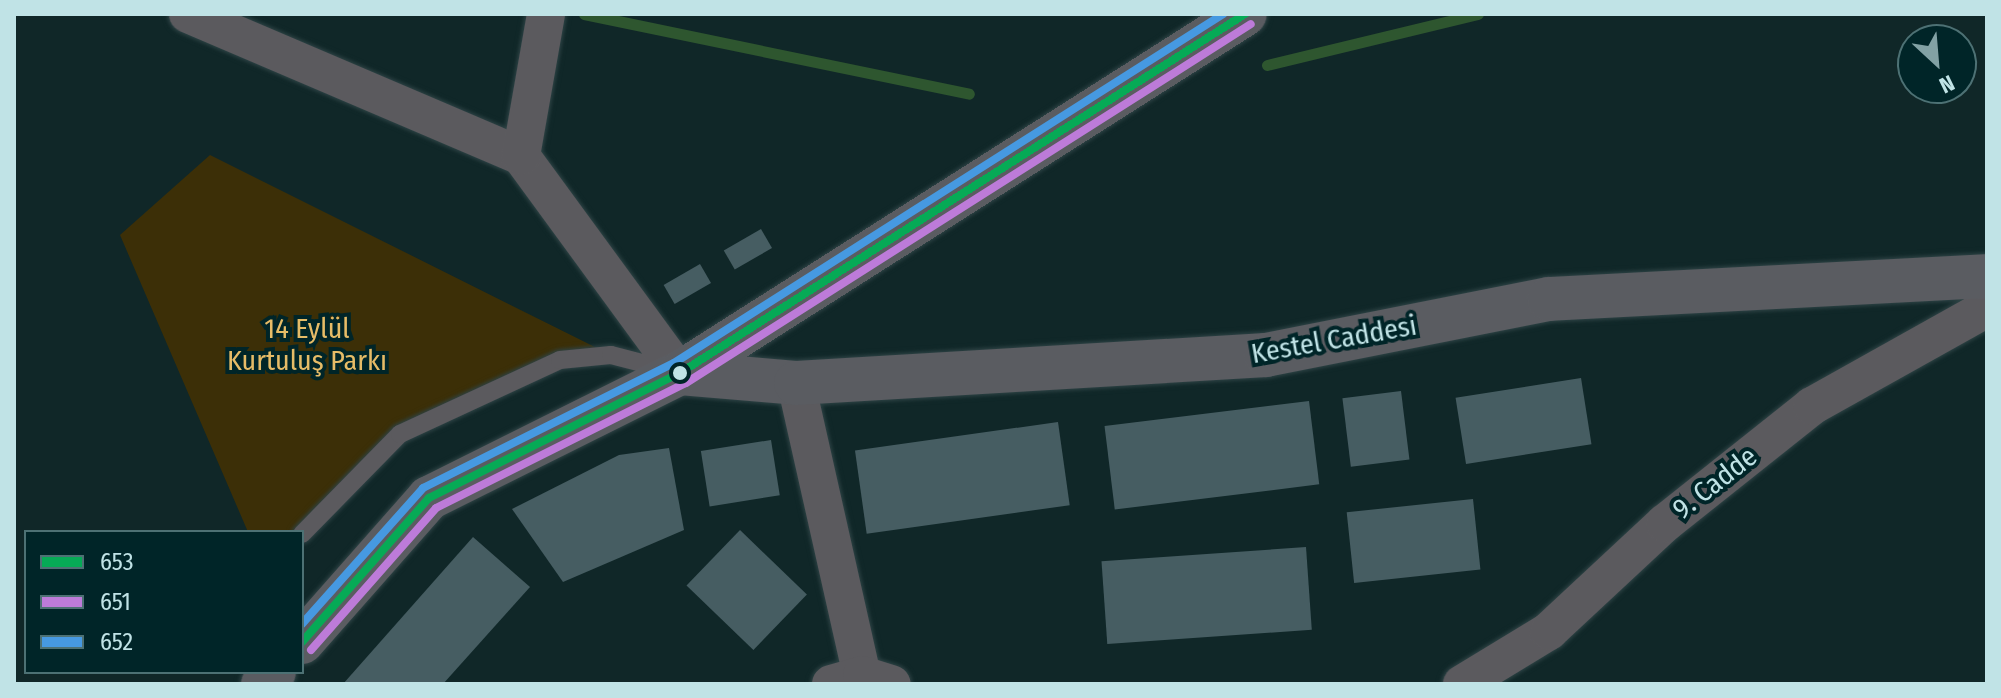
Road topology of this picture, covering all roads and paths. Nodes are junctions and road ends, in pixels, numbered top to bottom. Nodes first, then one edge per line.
1 (188, 14) edge
2 (546, 14) edge
3 (1245, 14) edge
4 (521, 156) junction
5 (1987, 276) edge
6 (1987, 308) edge
7 (680, 373) junction
8 (796, 383) junction
9 (304, 532) edge
10 (304, 640) edge
11 (862, 681) edge
12 (1462, 684) edge

1 - 4 street
2 - 4 street
3 - 7 street
4 - 7 street
5 - 8 street, Kestel Caddesi
6 - 12 street, 9. Cadde
7 - 8 street, Kestel Caddesi
7 - 9 lane
7 - 10 street
8 - 11 street

